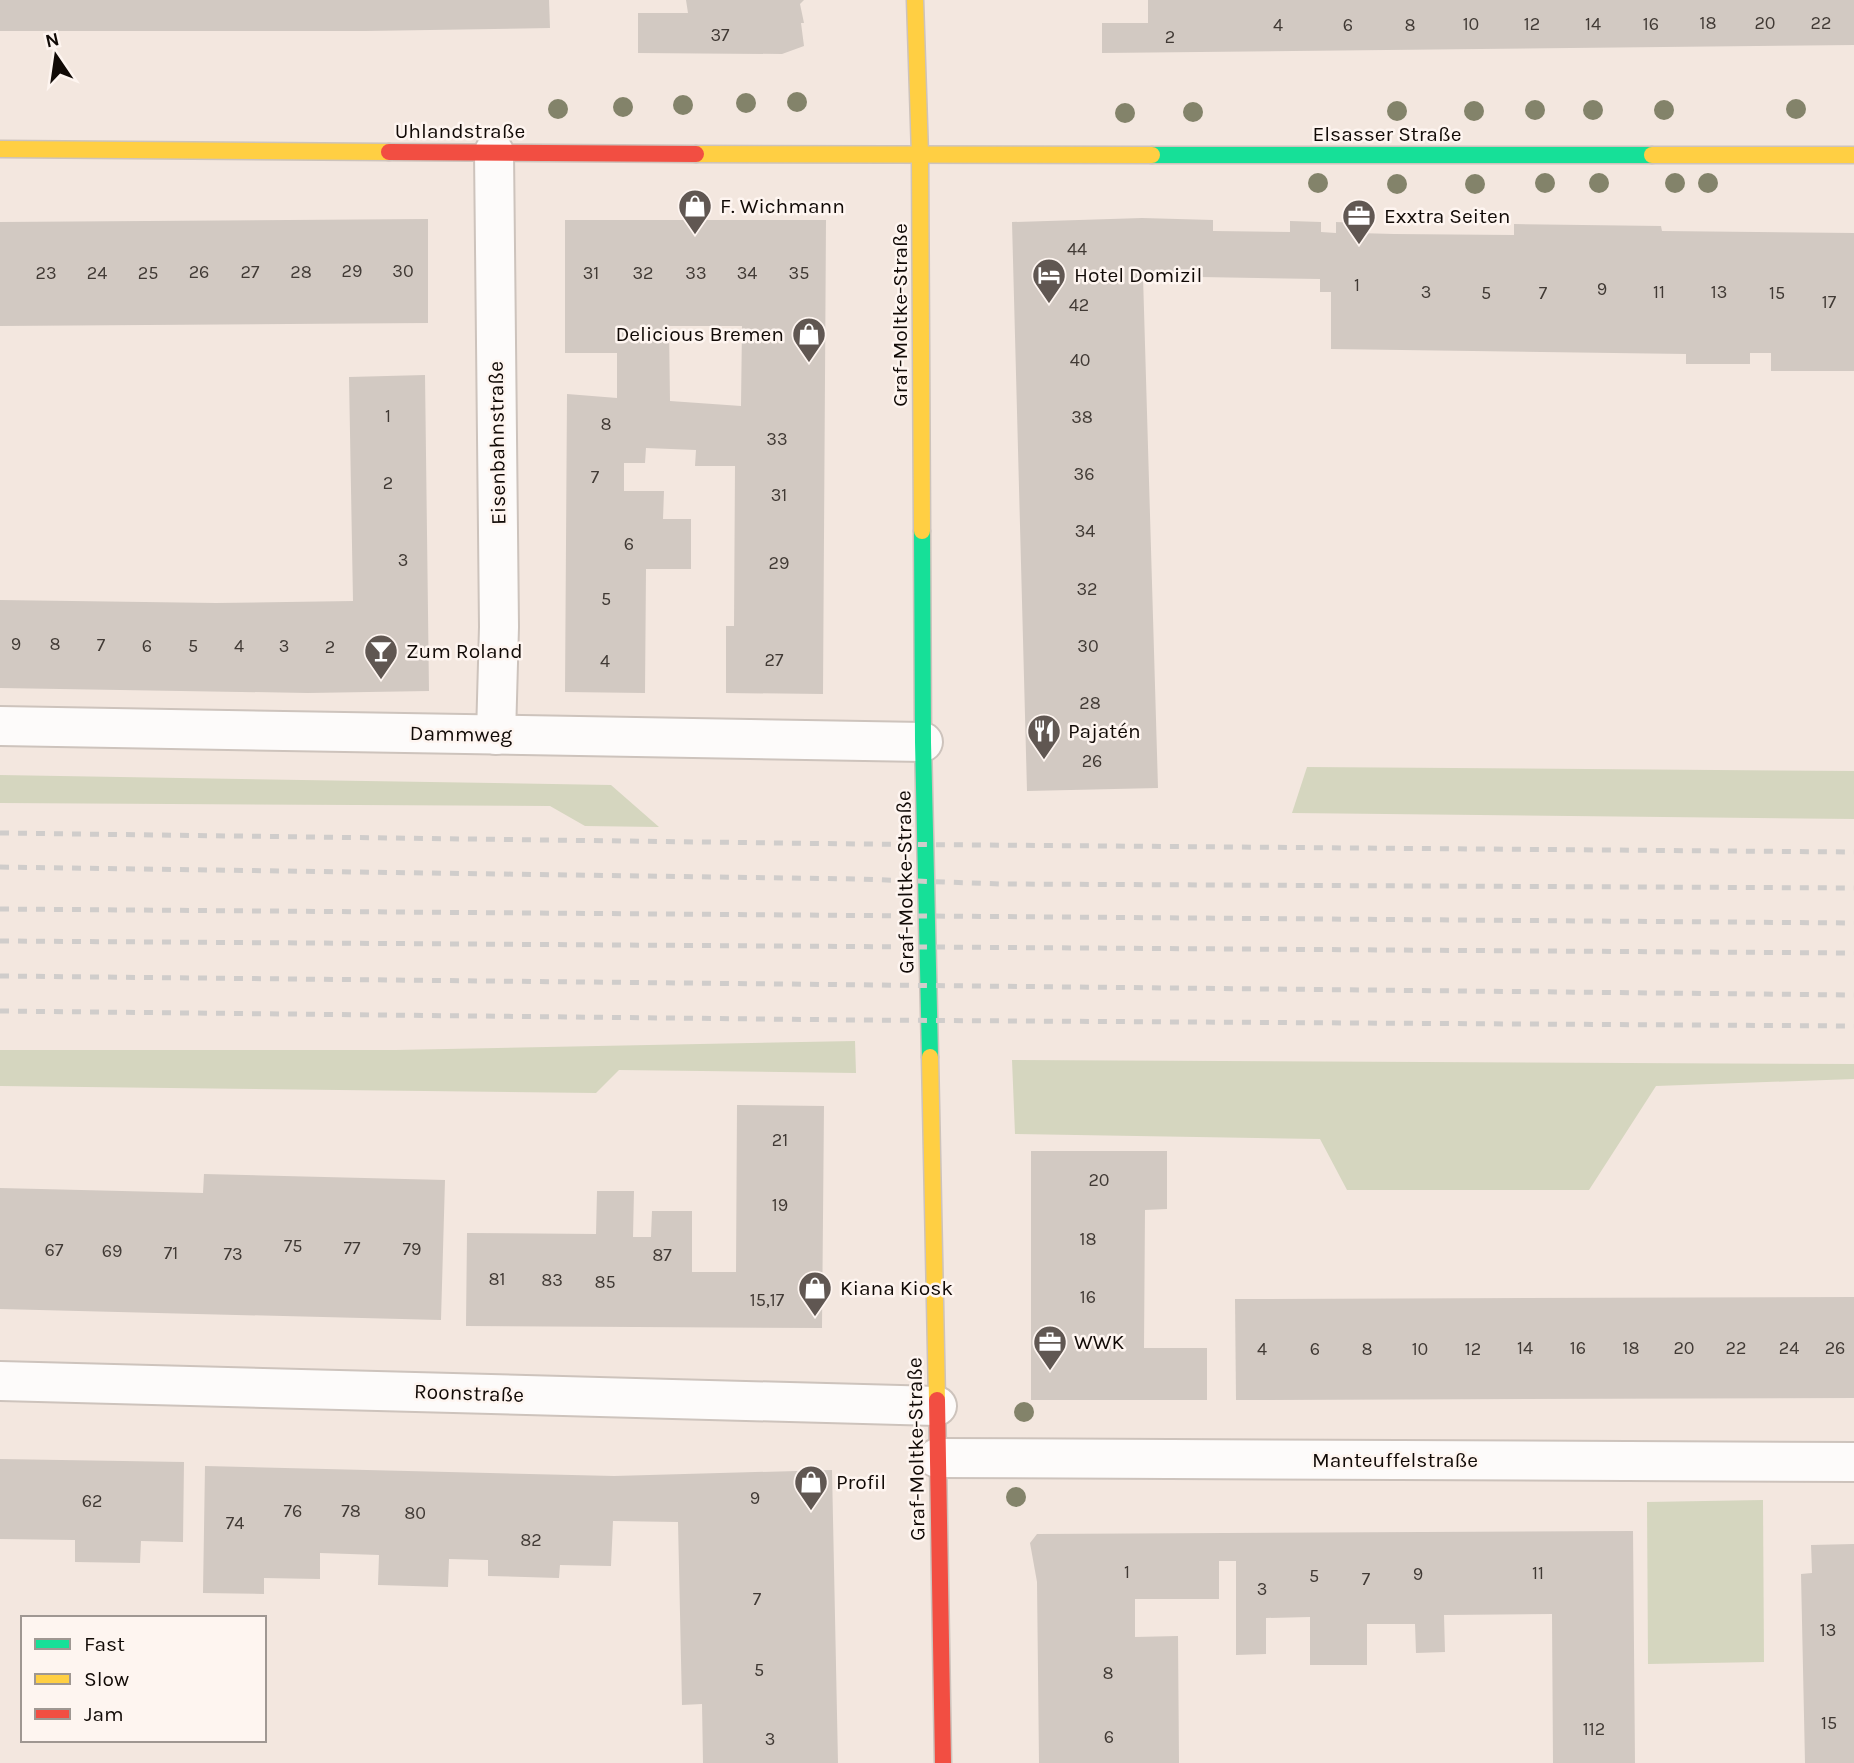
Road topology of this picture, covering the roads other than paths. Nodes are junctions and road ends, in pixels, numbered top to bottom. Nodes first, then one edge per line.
1 (915, 0) edge
2 (0, 149) edge
3 (494, 152) junction
4 (920, 155) junction
5 (1854, 155) edge
6 (0, 726) edge
7 (496, 734) junction
8 (923, 742) junction
9 (0, 1381) edge
10 (937, 1406) junction
11 (937, 1458) junction
12 (1854, 1462) edge
13 (943, 1763) edge

1 - 4 street, Graf-Moltke-Straße
2 - 3 street, Uhlandstraße
3 - 4 street, Uhlandstraße
3 - 7 street, Eisenbahnstraße
4 - 5 street, Elsasser Straße
4 - 8 street, Graf-Moltke-Straße
6 - 7 street, Dammweg
7 - 8 street, Dammweg
8 - 10 street, Graf-Moltke-Straße
9 - 10 street, Roonstraße
10 - 11 street, Graf-Moltke-Straße
11 - 12 street, Manteuffelstraße
11 - 13 street, Graf-Moltke-Straße

